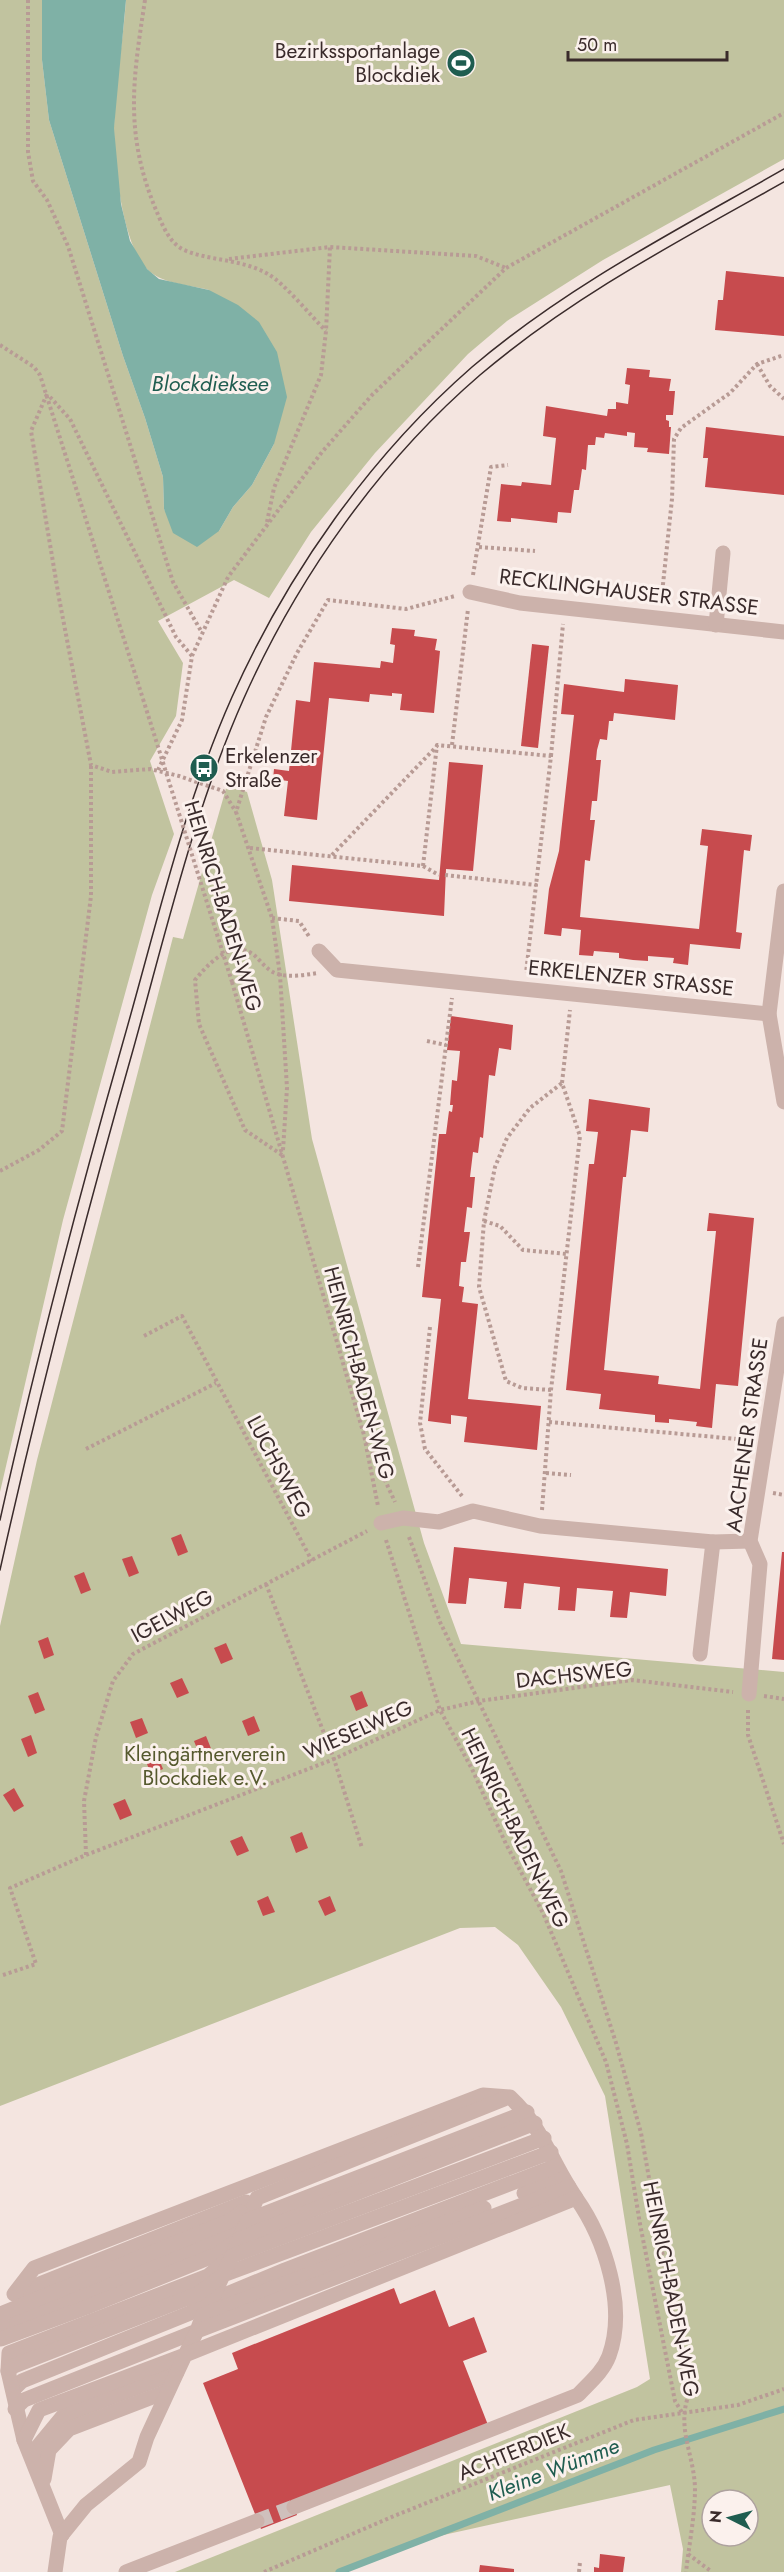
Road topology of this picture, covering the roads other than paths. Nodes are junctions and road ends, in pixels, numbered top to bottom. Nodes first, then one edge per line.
1 (723, 553) dead end
2 (470, 592) road end
3 (716, 625) junction
4 (784, 632) edge
5 (784, 891) edge
6 (319, 951) road end
7 (769, 1014) junction
8 (784, 1102) edge
9 (784, 1324) edge
10 (381, 1523) road end
11 (750, 1541) junction
12 (713, 1542) junction
13 (700, 1654) dead end
14 (749, 1694) road end
15 (510, 2097) junction
16 (531, 2118) junction
17 (544, 2138) junction
18 (563, 2176) junction
19 (265, 2181) junction
20 (257, 2198) junction
21 (248, 2220) junction
22 (239, 2239) junction
23 (232, 2256) junction
24 (223, 2275) junction
25 (14, 2294) junction
26 (212, 2299) junction
27 (203, 2315) junction
28 (1, 2327) edge
29 (197, 2331) junction
30 (185, 2355) junction
31 (8, 2371) junction
32 (177, 2372) junction
33 (13, 2390) junction
34 (168, 2391) junction
35 (15, 2409) junction
36 (24, 2440) junction
37 (37, 2470) junction
38 (44, 2486) junction
39 (294, 2507) tunnel mouth
40 (257, 2521) tunnel mouth
41 (62, 2535) junction
42 (55, 2572) edge
43 (126, 2572) edge

1 - 3 street
2 - 3 street, RECKLINGHAUSER STRASSE
3 - 4 street, RECKLINGHAUSER STRASSE
5 - 7 street
6 - 7 street, ERKELENZER STRASSE
7 - 8 street
9 - 11 street, AACHENER STRASSE
10 - 12 street
11 - 12 street
11 - 14 street, AACHENER STRASSE
12 - 13 street
15 - 16 street
15 - 19 street
15 - 20 street
16 - 17 street
16 - 21 street
16 - 22 street
17 - 18 street
17 - 23 street
18 - 24 street
18 - 26 street
18 - 27 street
18 - 29 street
18 - 30 street
18 - 39 street
19 - 20 street
19 - 25 street
20 - 21 street
20 - 25 street
20 - 28 street
21 - 22 street
21 - 28 street
22 - 23 street
22 - 28 street
23 - 24 street
23 - 31 street
24 - 26 street
24 - 31 street
25 - 28 street
26 - 27 street
26 - 33 street
27 - 29 street
28 - 31 street
29 - 30 street
29 - 35 street
30 - 32 street
30 - 36 street
31 - 33 street
32 - 34 street
32 - 37 street
33 - 35 street
34 - 38 street
34 - 41 street
35 - 36 street
36 - 37 street
37 - 38 street
38 - 41 street
40 - 43 street
41 - 42 street

